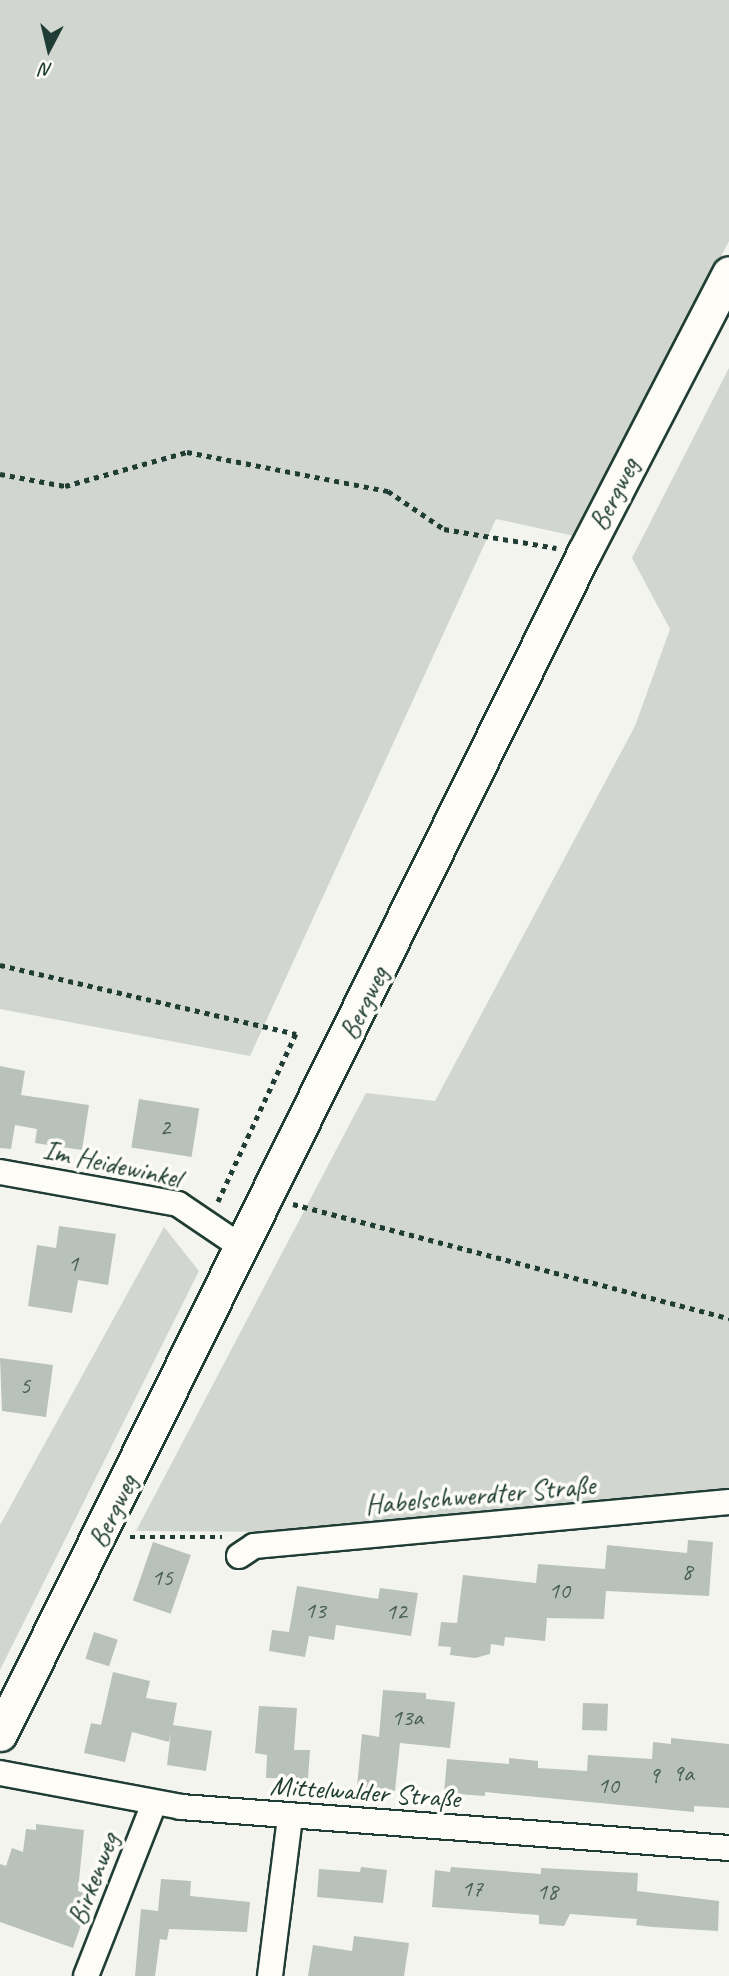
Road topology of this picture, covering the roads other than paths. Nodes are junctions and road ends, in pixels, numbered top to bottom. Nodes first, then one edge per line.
1 (729, 273) edge
2 (0, 1172) edge
3 (243, 1248) junction
4 (729, 1502) edge
5 (246, 1551) road end
6 (0, 1734) edge
7 (0, 1773) edge
8 (155, 1803) junction
9 (290, 1817) junction
10 (729, 1848) edge
11 (86, 1976) edge
12 (270, 1976) edge

1 - 3 main road, Bergweg
2 - 3 street, Im Heidewinkel
3 - 6 main road, Bergweg
4 - 5 street, Habelschwerdter Straße
7 - 8 street, Mittelwalder Straße
8 - 9 street, Mittelwalder Straße
8 - 11 street, Birkenweg
9 - 10 street, Mittelwalder Straße
9 - 12 street

